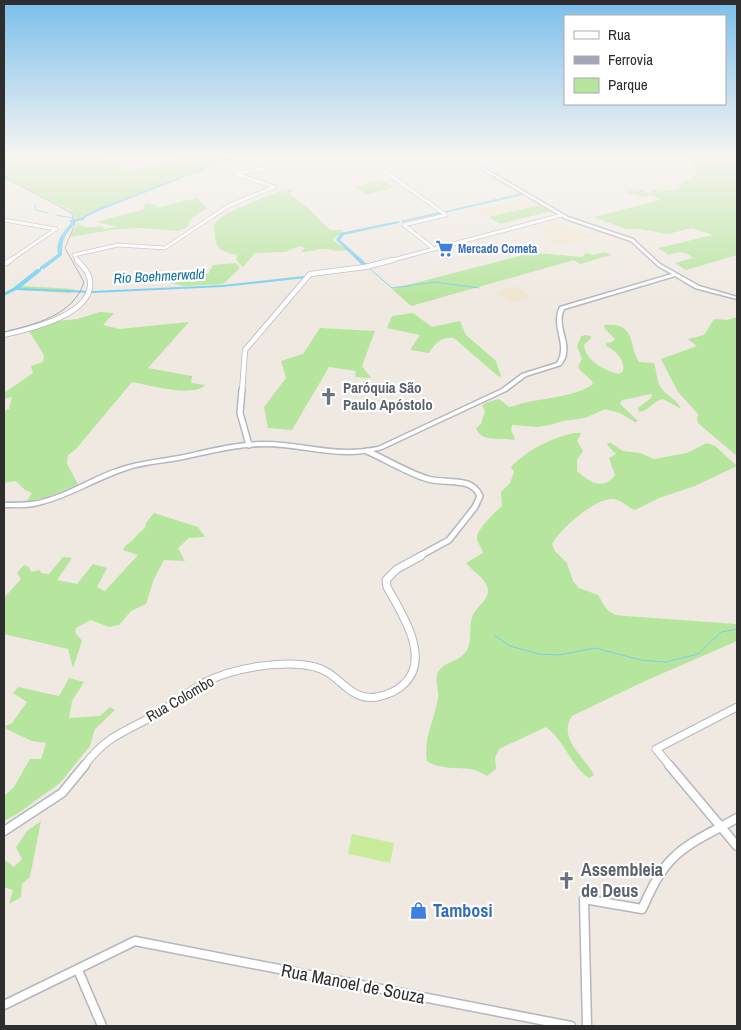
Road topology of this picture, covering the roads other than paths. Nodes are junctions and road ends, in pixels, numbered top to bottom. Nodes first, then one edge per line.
1 (230, 205) edge
2 (432, 205) edge
3 (545, 205) edge
4 (562, 215) junction
5 (4, 220) edge
6 (433, 248) junction
7 (4, 264) edge
8 (675, 275) junction
9 (737, 298) edge
10 (4, 335) edge
11 (249, 445) junction
12 (367, 451) junction
13 (4, 505) edge
14 (737, 707) edge
15 (737, 818) edge
16 (722, 827) junction
17 (4, 831) edge
18 (737, 846) edge
19 (78, 970) junction
20 (4, 1005) edge
21 (102, 1026) edge
22 (571, 1026) edge
23 (587, 1026) edge

1 - 10 street
2 - 6 street
3 - 4 main road
4 - 6 street
4 - 8 main road
5 - 7 street
6 - 11 street
8 - 9 main road
8 - 12 main road
11 - 12 main road
11 - 13 main road
12 - 17 street, Rua Colombo
14 - 16 street
15 - 16 street
16 - 18 street
16 - 23 street
19 - 20 street
19 - 21 street
19 - 22 street, Rua Manoel de Souza

